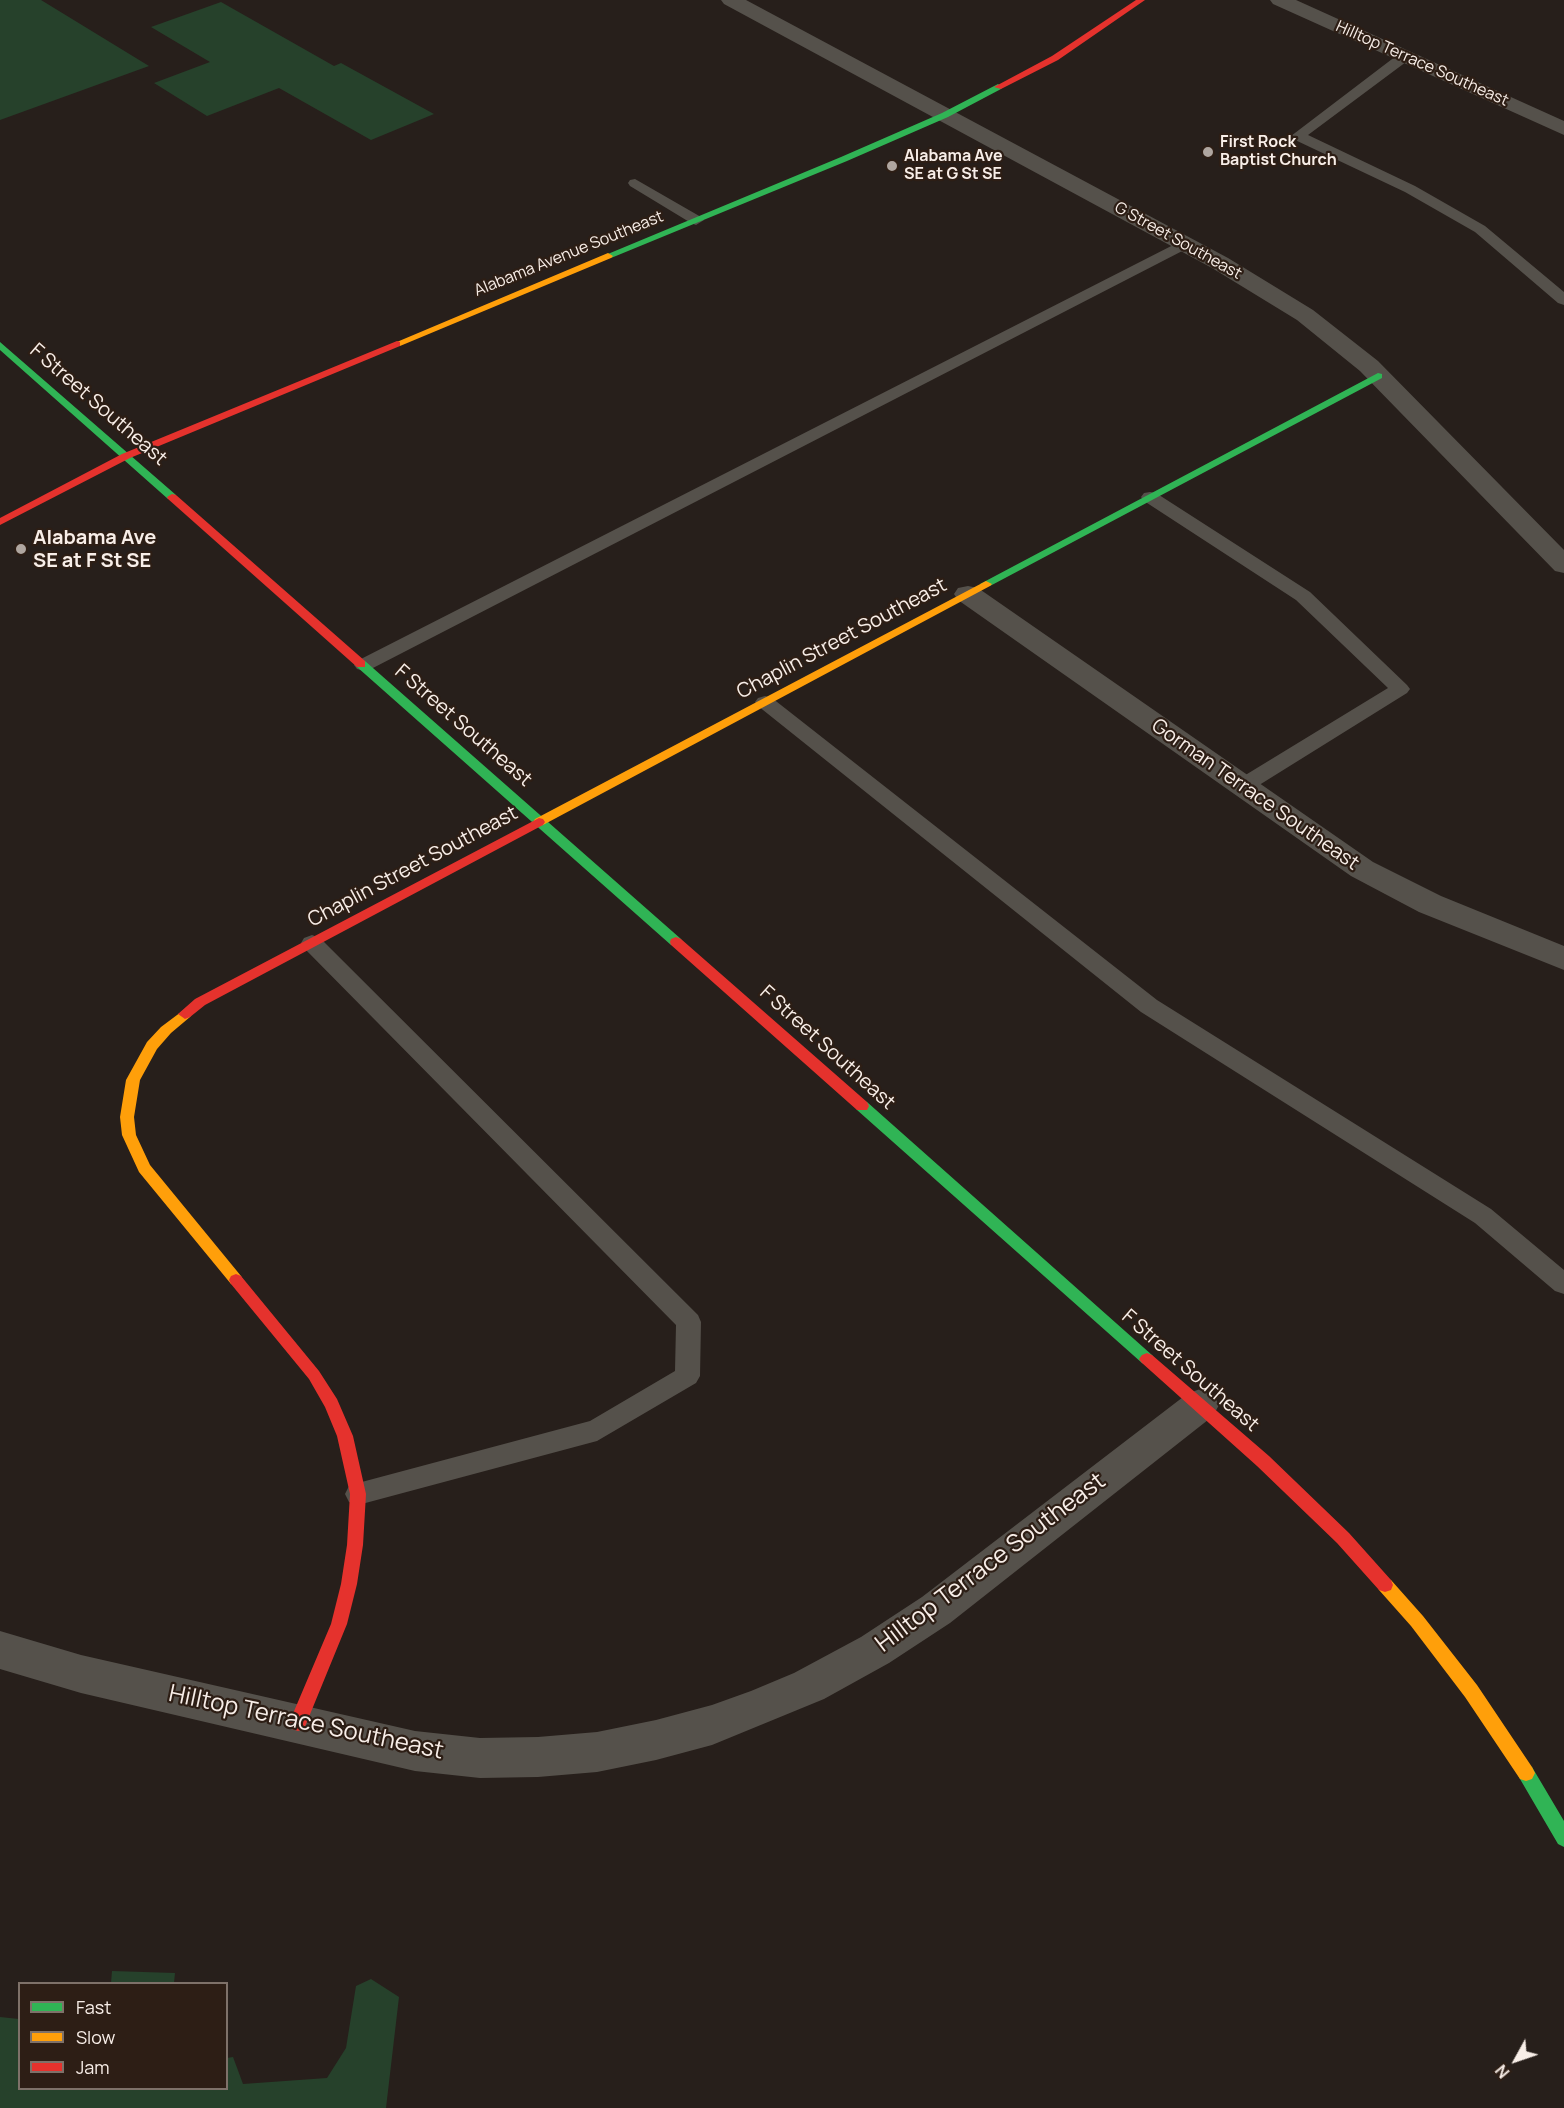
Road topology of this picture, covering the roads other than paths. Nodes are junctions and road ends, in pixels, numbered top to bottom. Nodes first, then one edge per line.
1 (731, 0) edge
2 (1141, 0) edge
3 (1280, 0) edge
4 (1406, 56) junction
5 (945, 115) junction
6 (1564, 129) edge
7 (635, 183) dead end
8 (696, 220) junction
9 (1185, 244) junction
10 (1564, 300) edge
11 (0, 345) edge
12 (1378, 376) junction
13 (126, 456) junction
14 (1150, 497) junction
15 (0, 522) edge
16 (1564, 565) edge
17 (968, 594) junction
18 (364, 665) junction
19 (765, 702) junction
20 (1242, 787) junction
21 (541, 821) junction
22 (312, 943) junction
23 (1564, 958) edge
24 (1564, 1284) edge
25 (1200, 1405) junction
26 (358, 1494) junction
27 (0, 1650) edge
28 (298, 1723) junction
29 (1564, 1838) edge

1 - 5 street, G Street Southeast
2 - 5 street, Alabama Avenue Southeast
3 - 4 street, Hilltop Terrace Southeast
4 - 6 street, Hilltop Terrace Southeast
4 - 10 lane
5 - 8 street, Alabama Avenue Southeast
5 - 9 street, G Street Southeast
7 - 8 lane
8 - 13 street, Alabama Avenue Southeast
9 - 12 street, G Street Southeast
9 - 18 lane
11 - 13 street, F Street Southeast
12 - 14 street, Chaplin Street Southeast
12 - 16 street, G Street Southeast
13 - 15 street, Alabama Avenue Southeast
13 - 18 street, F Street Southeast
14 - 17 street, Chaplin Street Southeast
14 - 20 lane
17 - 19 street, Chaplin Street Southeast
17 - 20 street, Gorman Terrace Southeast
18 - 21 street, F Street Southeast
19 - 21 street, Chaplin Street Southeast
19 - 24 lane
20 - 23 street, Gorman Terrace Southeast
21 - 22 street, Chaplin Street Southeast
21 - 25 street, F Street Southeast
22 - 26 street, Chaplin Street Southeast
22 - 26 lane
25 - 28 street, Hilltop Terrace Southeast
25 - 29 street, F Street Southeast
26 - 28 street, Chaplin Street Southeast
27 - 28 street, Hilltop Terrace Southeast

